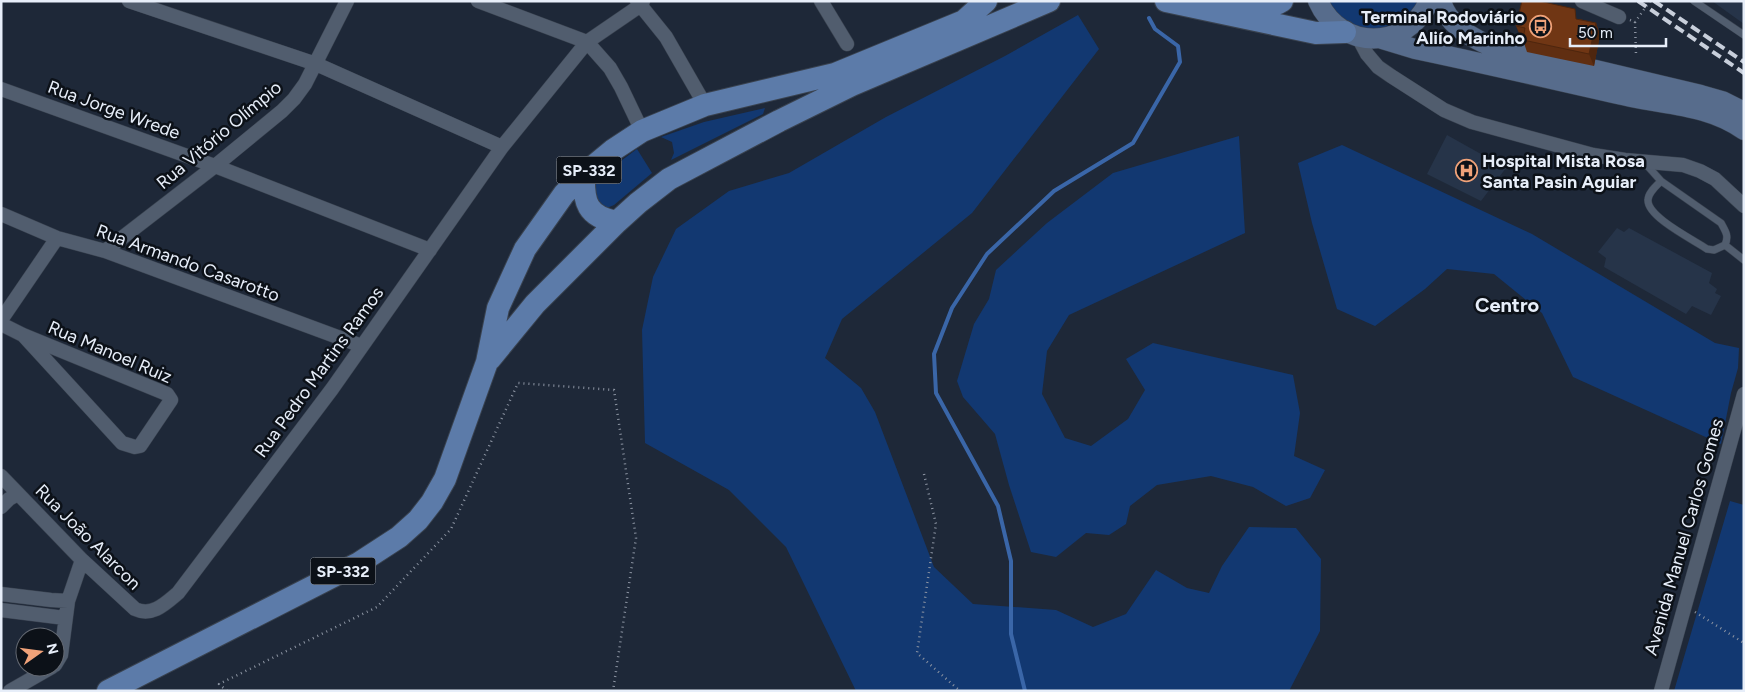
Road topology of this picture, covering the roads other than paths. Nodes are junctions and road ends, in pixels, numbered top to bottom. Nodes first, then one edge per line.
1 (129, 1) edge
2 (347, 1) edge
3 (478, 1) edge
4 (821, 1) edge
5 (986, 1) edge
6 (1006, 1) edge
7 (1049, 1) edge
8 (1166, 1) edge
9 (1228, 1) edge
10 (1282, 1) edge
11 (1318, 1) edge
12 (1429, 1) edge
13 (1441, 1) edge
14 (1582, 1) edge
15 (1694, 1) edge
16 (641, 2) edge
17 (1619, 17) road end
18 (964, 29) junction
19 (1352, 35) junction
20 (1744, 35) edge
21 (1382, 39) junction
22 (587, 42) junction
23 (847, 44) dead end
24 (316, 64) junction
25 (1, 89) edge
26 (705, 105) junction
27 (1744, 112) edge
28 (1744, 130) edge
29 (642, 131) junction
30 (502, 147) junction
31 (1644, 162) junction
32 (215, 166) junction
33 (584, 174) junction
34 (1661, 181) junction
35 (1744, 206) edge
36 (1, 214) edge
37 (618, 222) junction
38 (57, 238) junction
39 (1725, 245) junction
40 (430, 250) junction
41 (105, 251) junction
42 (1744, 260) edge
43 (1, 320) edge
44 (1, 324) edge
45 (23, 335) junction
46 (362, 346) junction
47 (488, 362) junction
48 (1744, 394) edge
49 (1739, 425) edge
50 (1, 476) edge
51 (18, 494) junction
52 (1, 506) edge
53 (82, 560) junction
54 (1, 594) edge
55 (68, 601) junction
56 (1, 610) edge
57 (155, 611) joint
58 (65, 618) junction
59 (63, 627) edge
60 (32, 677) edge
61 (10, 691) edge
62 (108, 691) edge
63 (1661, 691) edge

1 - 24 street
2 - 24 street, Rua Vitório Olímpio
3 - 22 street
4 - 23 street
5 - 18 main road
6 - 18 main road, SP-332
7 - 18 main road, SP-332
8 - 19 main road
9 - 10 main road
11 - 19 street
12 - 21 street
13 - 27 street
14 - 17 street
15 - 20 lane
16 - 22 street, Rua Pedro Martins Ramos
16 - 26 street
18 - 26 main road, SP-332
18 - 37 main road, SP-332
19 - 21 street
19 - 31 street
21 - 28 street
22 - 29 street
22 - 30 street, Rua Pedro Martins Ramos
24 - 30 street
24 - 32 street, Rua Vitório Olímpio
25 - 32 street, Rua Jorge Wrede
26 - 29 main road, SP-332
29 - 33 main road, SP-332
30 - 40 street, Rua Pedro Martins Ramos
31 - 34 lane
31 - 35 street
32 - 40 street, Rua Jorge Wrede
32 - 41 street, Rua Vitório Olímpio
33 - 37 main road, SP-332
33 - 47 main road, SP-332
34 - 39 lane
34 - 39 lane
36 - 38 street, Rua Armando Casarotto
37 - 47 main road, SP-332
38 - 41 street, Rua Armando Casarotto
38 - 43 street
39 - 42 lane
40 - 46 street, Rua Pedro Martins Ramos
41 - 46 street, Rua Armando Casarotto
44 - 45 street, Rua Manoel Ruiz
45 - 45 street, Rua Manoel Ruiz
46 - 57 street, Rua Pedro Martins Ramos
47 - 62 main road, SP-332
48 - 49 street, Avenida Manuel Carlos Gomes
49 - 63 street, Avenida Manuel Carlos Gomes
50 - 51 street, Rua João Alarcon
51 - 52 street
51 - 53 street, Rua João Alarcon
53 - 55 street
53 - 57 street, Rua João Alarcon
54 - 55 street
55 - 58 street
56 - 58 street
58 - 59 street
60 - 61 street

